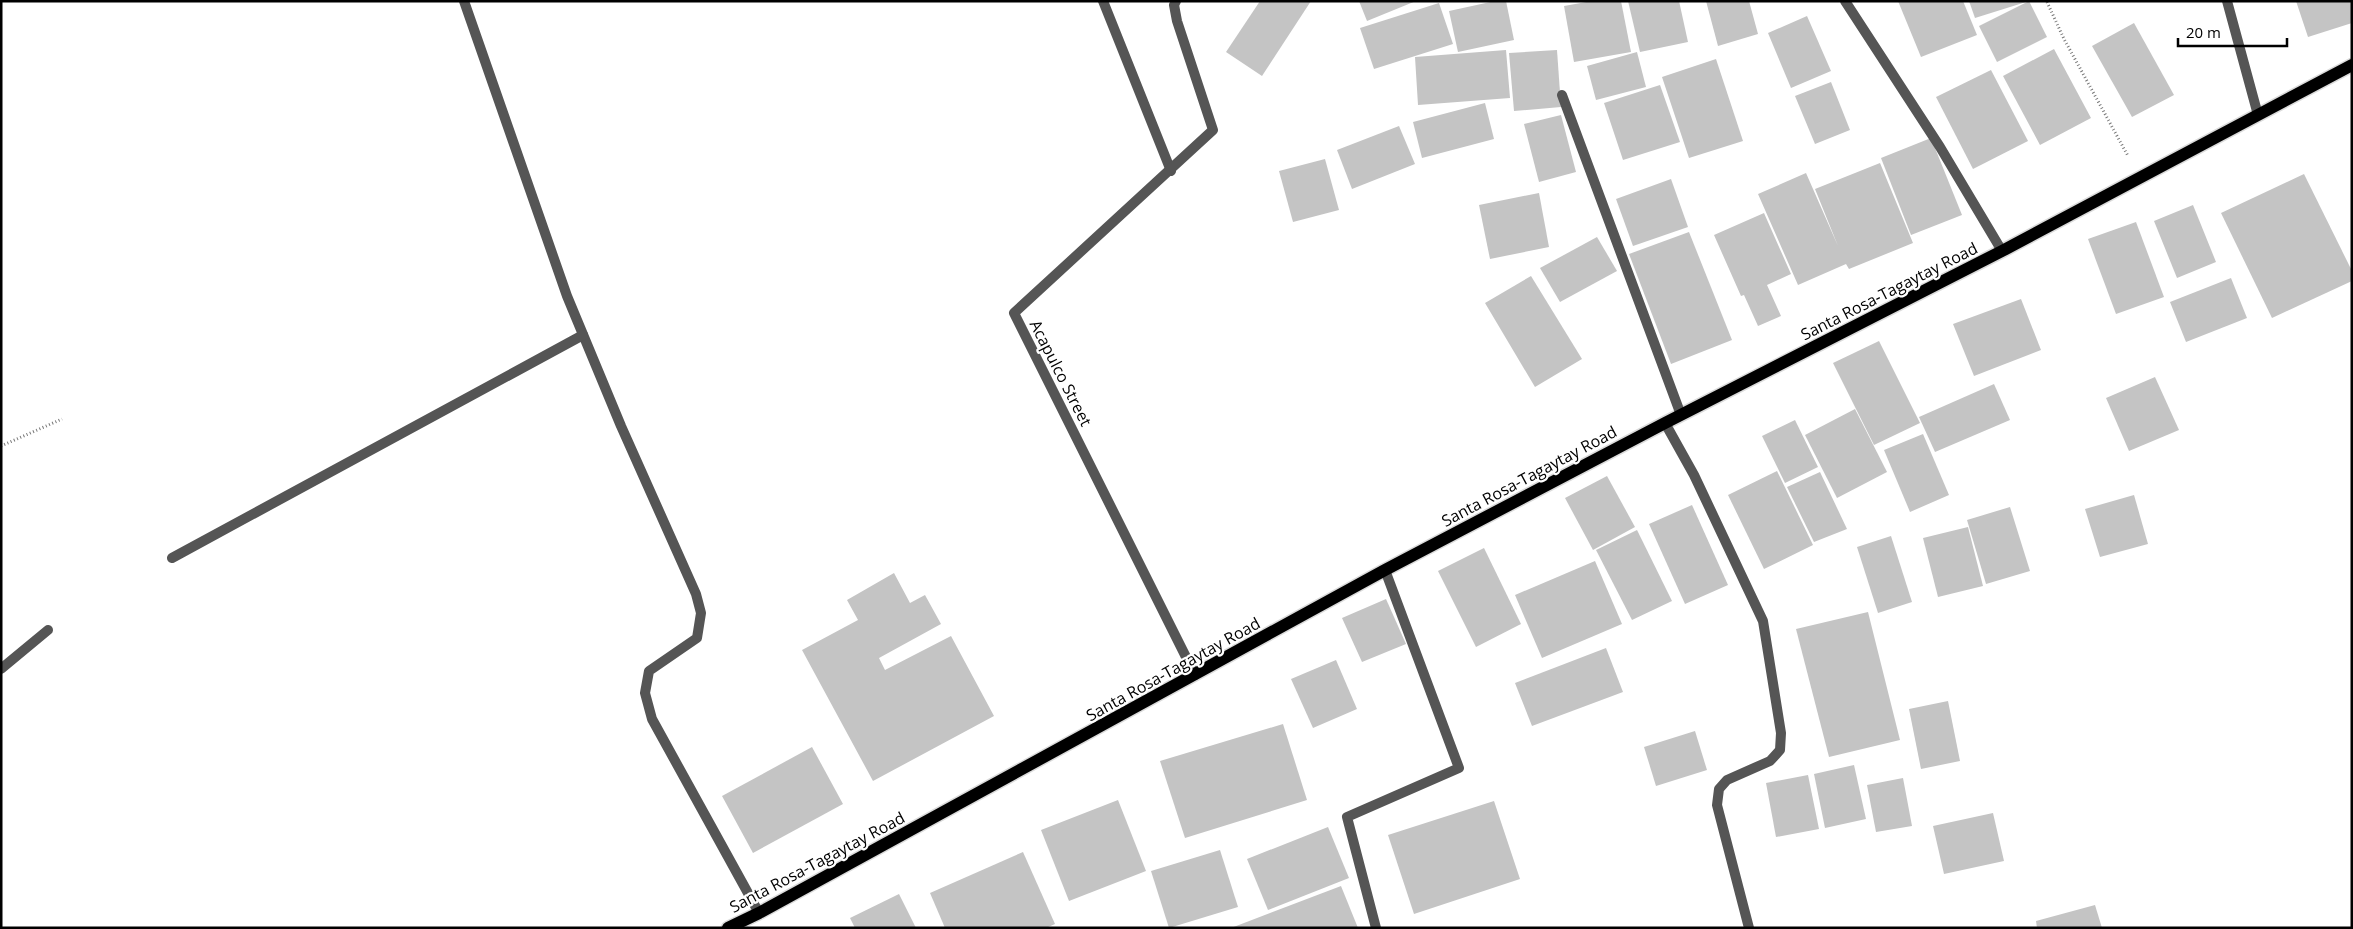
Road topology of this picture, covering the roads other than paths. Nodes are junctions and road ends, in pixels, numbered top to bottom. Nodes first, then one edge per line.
1 (464, 1) edge
2 (1103, 1) edge
3 (1176, 1) edge
4 (1845, 1) edge
5 (2227, 1) edge
6 (2352, 65) edge
7 (1562, 95) dead end
8 (2258, 115) junction
9 (1171, 171) junction
10 (2002, 251) junction
11 (583, 334) junction
12 (1681, 415) junction
13 (1665, 422) junction
14 (172, 558) dead end
15 (1385, 570) junction
16 (48, 630) dead end
17 (1, 670) edge
18 (1196, 675) junction
19 (759, 913) junction
20 (728, 928) edge
21 (1376, 928) edge
22 (1749, 928) edge

1 - 11 street
2 - 9 street
3 - 9 street, Acapulco Street
4 - 10 street
5 - 8 street
6 - 8 main road, Santa Rosa-Tagaytay Road
7 - 12 street
8 - 10 main road, Santa Rosa-Tagaytay Road
9 - 18 street, Acapulco Street
10 - 12 main road, Santa Rosa-Tagaytay Road
11 - 14 street
11 - 19 street
12 - 13 main road, Santa Rosa-Tagaytay Road
13 - 15 main road, Santa Rosa-Tagaytay Road
13 - 22 street
15 - 18 main road, Santa Rosa-Tagaytay Road
15 - 21 street
16 - 17 street
18 - 19 main road, Santa Rosa-Tagaytay Road
19 - 20 main road, Santa Rosa-Tagaytay Road

